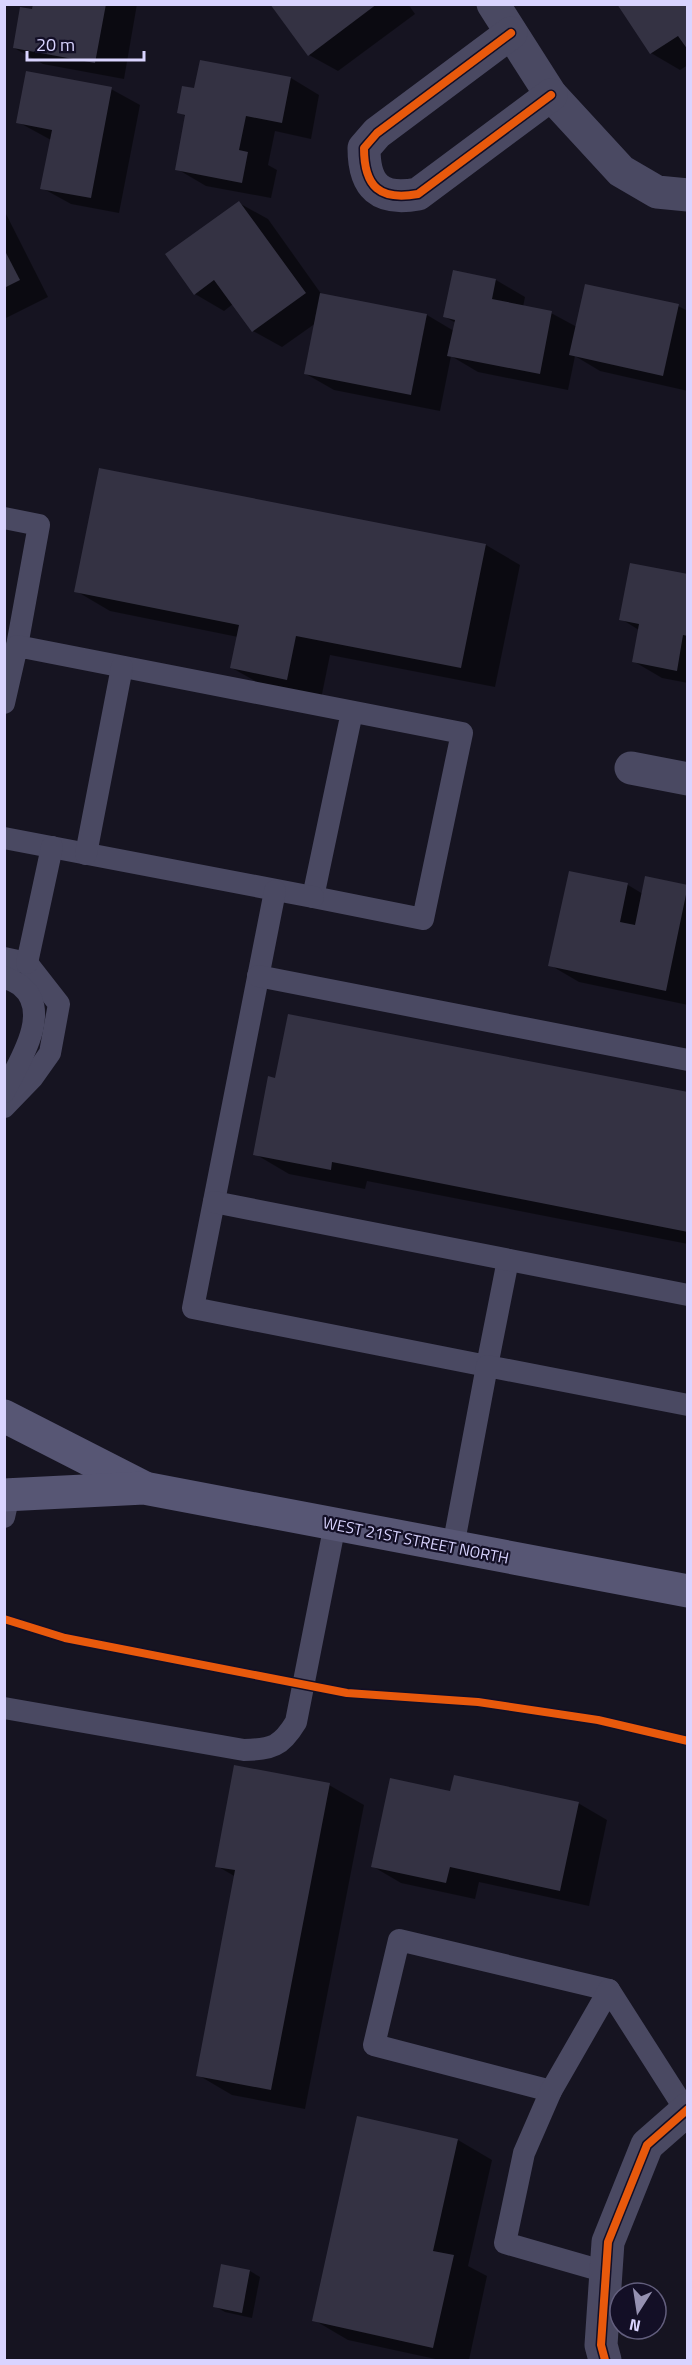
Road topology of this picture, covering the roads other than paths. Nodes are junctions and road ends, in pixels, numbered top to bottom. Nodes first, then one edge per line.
1 (493, 4) edge
2 (511, 33) junction
3 (551, 95) junction
4 (687, 195) edge
5 (4, 518) edge
6 (17, 646) junction
7 (123, 667) junction
8 (4, 703) edge
9 (352, 712) junction
10 (631, 768) dead end
11 (687, 780) edge
12 (4, 838) edge
13 (52, 847) junction
14 (86, 854) junction
15 (275, 891) junction
16 (313, 897) junction
17 (4, 958) edge
18 (27, 963) junction
19 (258, 976) junction
20 (4, 977) edge
21 (687, 1060) edge
22 (4, 1092) edge
23 (4, 1107) edge
24 (214, 1202) junction
25 (508, 1260) junction
26 (687, 1295) edge
27 (487, 1366) junction
28 (687, 1405) edge
29 (4, 1416) edge
30 (144, 1488) junction
31 (6, 1503) edge
32 (335, 1524) junction
33 (453, 1547) junction
34 (687, 1591) edge
35 (4, 1708) edge
36 (609, 1990) junction
37 (551, 2091) junction
38 (686, 2109) edge
39 (606, 2272) junction
40 (605, 2361) edge

1 - 2 street
2 - 3 street
2 - 3 street
3 - 4 street
5 - 6 lane
6 - 7 lane
6 - 8 lane
7 - 9 lane
7 - 14 lane
9 - 16 lane
9 - 16 lane
10 - 11 street
12 - 13 lane
13 - 14 lane
13 - 18 lane
14 - 15 lane
15 - 16 lane
15 - 19 lane
17 - 18 lane
18 - 23 lane
19 - 21 lane
19 - 24 lane
20 - 22 lane
24 - 25 lane
24 - 27 lane
25 - 26 lane
25 - 27 lane
27 - 28 lane
27 - 33 lane
29 - 30 main road, WEST 21ST STREET NORTH
30 - 31 main road, WEST 21ST STREET NORTH
30 - 32 main road, WEST 21ST STREET NORTH
32 - 33 main road, WEST 21ST STREET NORTH
32 - 35 lane
33 - 34 main road, WEST 21ST STREET NORTH
36 - 37 lane
36 - 37 lane
36 - 38 lane
37 - 39 lane
38 - 39 street
39 - 40 street

